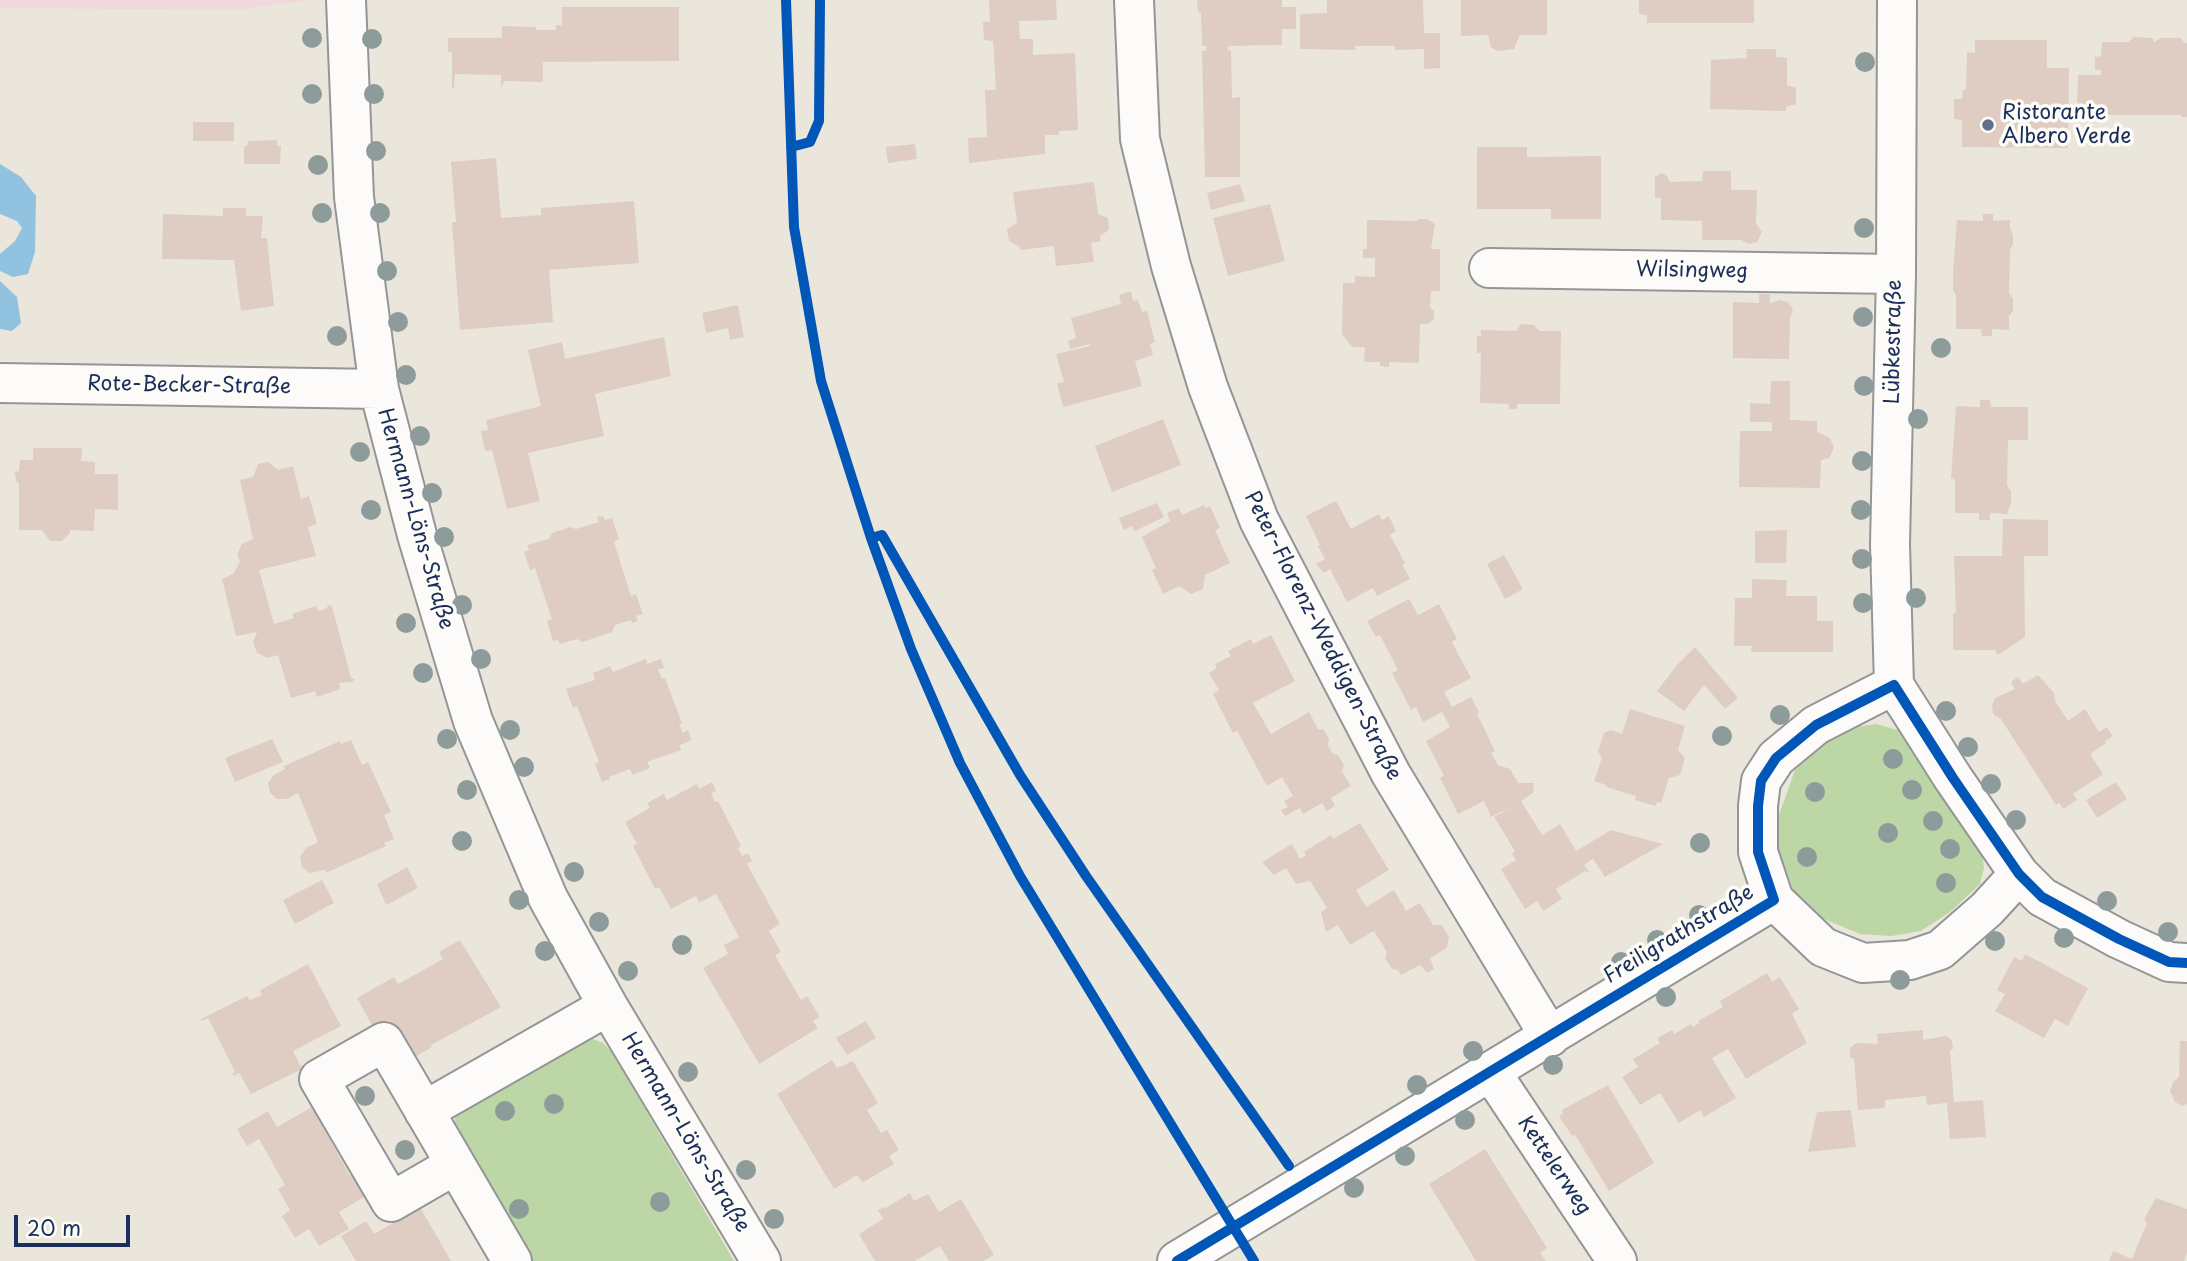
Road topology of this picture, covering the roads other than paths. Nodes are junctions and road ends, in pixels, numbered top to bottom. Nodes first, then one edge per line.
1 (346, 0) edge
2 (1134, 0) edge
3 (1897, 0) edge
4 (1489, 268) dead end
5 (1896, 274) junction
6 (0, 383) edge
7 (379, 389) junction
8 (1894, 685) junction
9 (2019, 874) junction
10 (1774, 900) junction
11 (2187, 962) edge
12 (608, 1006) junction
13 (1550, 1037) junction
14 (1491, 1072) junction
15 (424, 1111) junction
16 (455, 1165) junction
17 (512, 1261) edge
18 (761, 1261) edge
19 (1177, 1261) edge
20 (1617, 1261) edge

1 - 7 street, Hermann-Löns-Straße
2 - 13 street, Peter-Florenz-Weddigen-Straße
3 - 5 street, Lübkestraße
4 - 5 street, Wilsingweg
5 - 8 street, Lübkestraße
6 - 7 street, Rote-Becker-Straße
7 - 12 street, Hermann-Löns-Straße
8 - 9 street
8 - 10 street, Freiligrathstraße
9 - 10 street, Freiligrathstraße
9 - 11 street
10 - 13 street, Freiligrathstraße
12 - 15 street
12 - 18 street, Hermann-Löns-Straße
13 - 14 street, Freiligrathstraße
14 - 19 street, Freiligrathstraße
14 - 20 street, Kettelerweg
15 - 16 street
15 - 16 street
16 - 17 street

